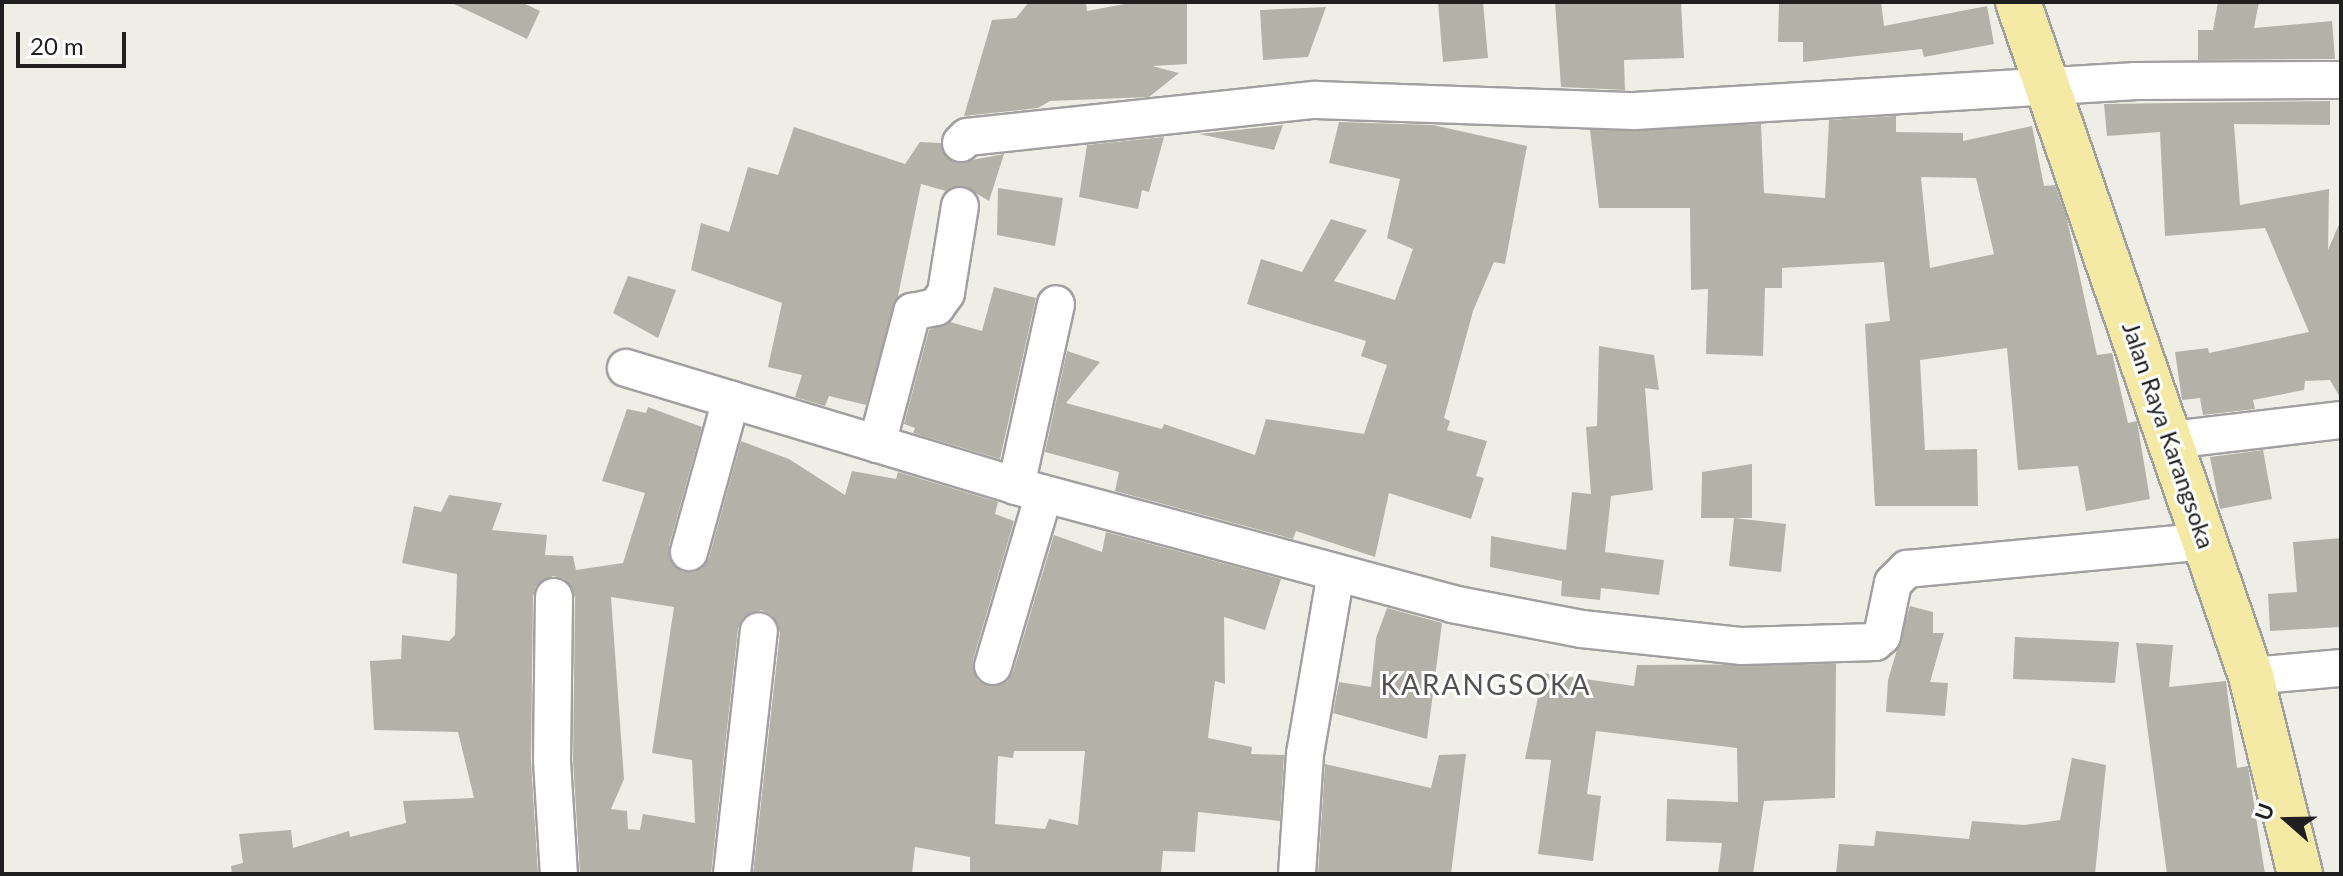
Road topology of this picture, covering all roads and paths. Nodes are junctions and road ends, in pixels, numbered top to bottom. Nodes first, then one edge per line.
1 (2018, 2) edge
2 (2341, 80) edge
3 (2046, 86) junction
4 (961, 143) dead end
5 (960, 206) dead end
6 (1056, 304) dead end
7 (626, 368) dead end
8 (731, 400) junction
9 (2341, 420) edge
10 (2171, 440) junction
11 (877, 444) junction
12 (1030, 490) junction
13 (2206, 541) junction
14 (689, 552) dead end
15 (1336, 573) junction
16 (554, 597) dead end
17 (759, 631) dead end
18 (993, 666) dead end
19 (2341, 668) edge
20 (2251, 676) junction
21 (559, 874) edge
22 (732, 874) edge
23 (1297, 874) edge
24 (2300, 874) edge

1 - 3 main road, Jalan Raya Karangsoka
2 - 3 street
3 - 4 street
3 - 10 main road, Jalan Raya Karangsoka
5 - 11 street
6 - 12 street
7 - 8 street
8 - 11 street
8 - 14 street
9 - 10 street
10 - 13 main road, Jalan Raya Karangsoka
11 - 12 street
12 - 15 street
12 - 18 street
13 - 15 street
13 - 20 main road, Jalan Raya Karangsoka
15 - 23 street
16 - 21 street
17 - 22 street
19 - 20 street
20 - 24 main road, Jalan Raya Karangsoka

